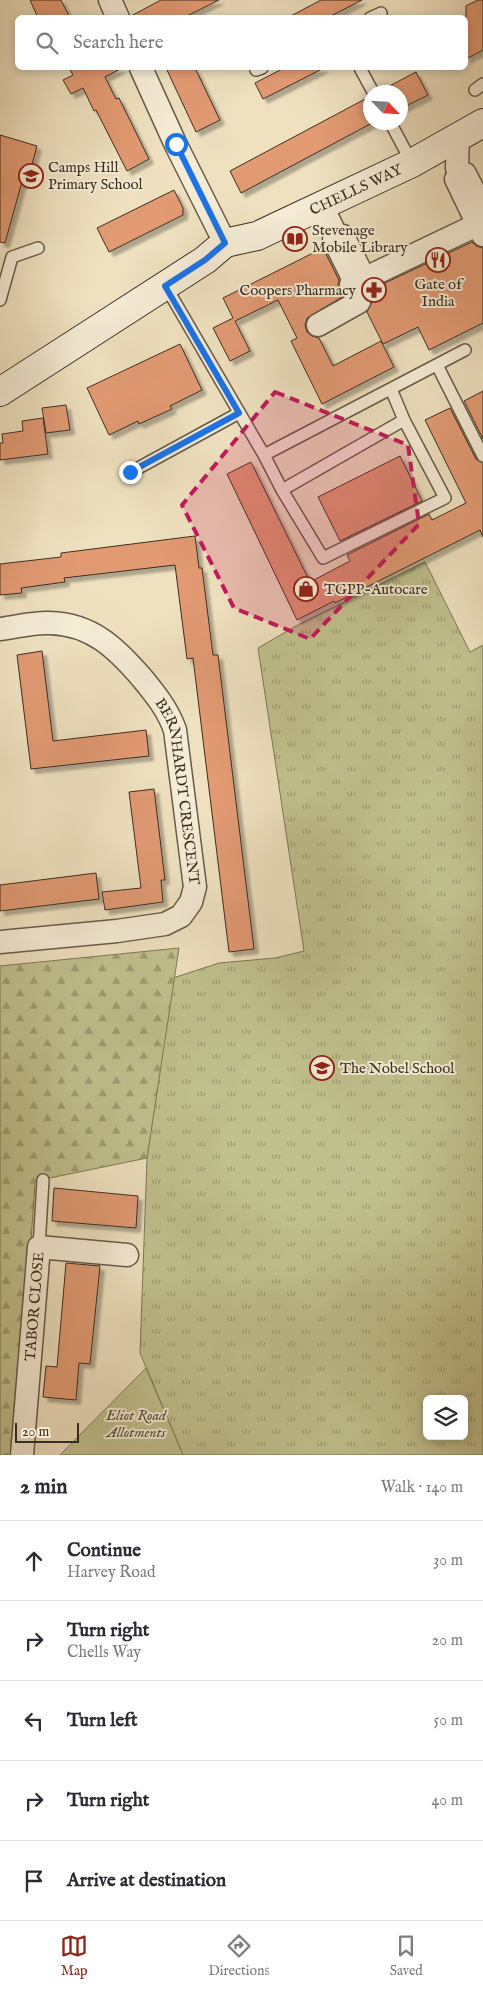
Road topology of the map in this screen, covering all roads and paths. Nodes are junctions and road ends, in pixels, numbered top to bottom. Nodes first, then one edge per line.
1 (110, 0) edge
2 (117, 15) edge
3 (142, 70) edge
4 (361, 70) edge
5 (370, 85) edge
6 (483, 123) edge
7 (394, 130) edge
8 (458, 136) junction
9 (412, 163) junction
10 (458, 168) dead end
11 (321, 204) junction
12 (482, 222) edge
13 (335, 233) dead end
14 (225, 243) junction
15 (38, 248) dead end
16 (165, 286) junction
17 (0, 300) edge
18 (318, 324) dead end
19 (465, 350) dead end
20 (437, 365) junction
21 (390, 389) junction
22 (0, 392) edge
23 (239, 413) junction
24 (404, 420) junction
25 (264, 455) junction
26 (483, 456) edge
27 (130, 472) dead end
28 (282, 490) junction
29 (0, 629) edge
30 (0, 942) edge
31 (43, 1180) dead end
32 (39, 1247) junction
33 (127, 1255) dead end
34 (22, 1455) edge

1 - 2 street
3 - 14 street
4 - 5 lane
6 - 8 street, CHELLS WAY
7 - 9 lane
8 - 9 street, CHELLS WAY
8 - 10 street
9 - 11 street, CHELLS WAY
11 - 13 street
11 - 14 street, CHELLS WAY
12 - 18 street
14 - 16 street, CHELLS WAY
15 - 17 lane
16 - 22 street, CHELLS WAY
16 - 23 lane
19 - 20 lane
20 - 21 lane
20 - 26 lane
21 - 24 lane
21 - 25 lane
23 - 25 lane
23 - 27 lane
24 - 28 lane
24 - 28 lane
25 - 28 lane
29 - 30 street, BERNHARDT CRESCENT
31 - 32 lane
32 - 33 street, TABOR CLOSE
32 - 34 street, TABOR CLOSE

